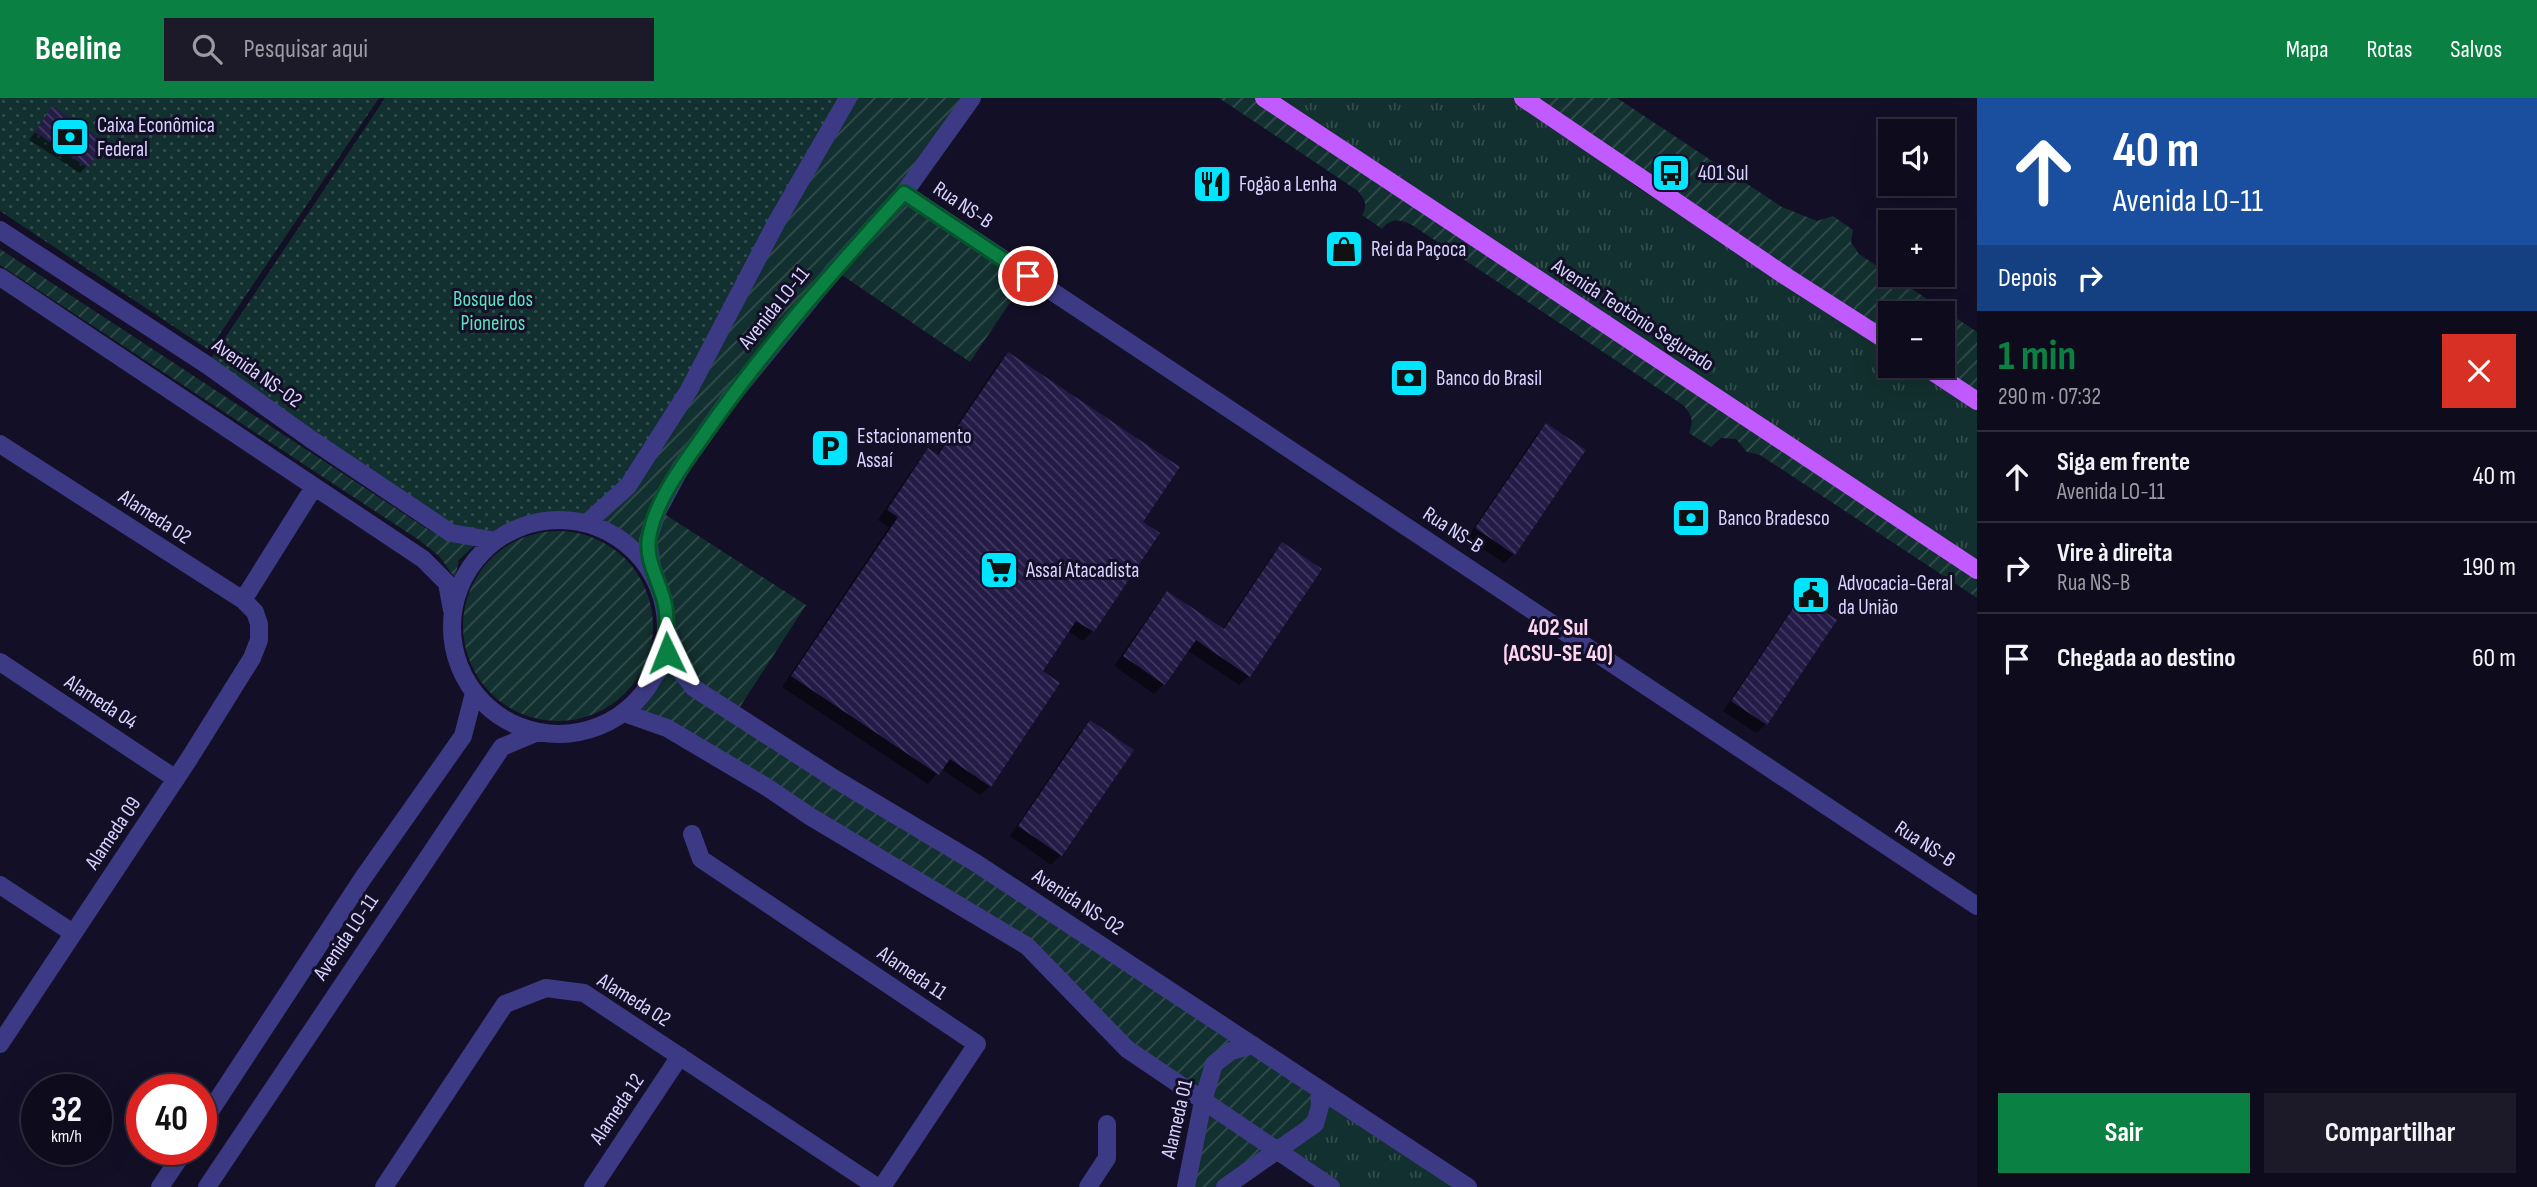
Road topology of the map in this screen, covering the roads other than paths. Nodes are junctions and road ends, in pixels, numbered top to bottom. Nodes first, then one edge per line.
1 (848, 98) edge
2 (972, 98) edge
3 (1264, 98) edge
4 (1523, 98) edge
5 (904, 193) junction
6 (0, 230) edge
7 (0, 277) edge
8 (1878, 335) edge
9 (1942, 378) edge
10 (1977, 401) edge
11 (0, 444) edge
12 (314, 487) junction
13 (588, 522) junction
14 (491, 541) junction
15 (652, 566) junction
16 (1977, 570) edge
17 (243, 600) junction
18 (452, 610) junction
19 (257, 645) joint
20 (667, 653) junction
21 (0, 662) edge
22 (473, 697) junction
23 (627, 714) junction
24 (538, 732) junction
25 (176, 779) junction
26 (692, 834) dead end
27 (0, 885) edge
28 (1977, 906) edge
29 (73, 933) junction
30 (0, 1044) edge
31 (1253, 1045) junction
32 (680, 1056) junction
33 (1319, 1089) junction
34 (217, 1101) edge
35 (1203, 1101) junction
36 (1107, 1124) dead end
37 (1277, 1150) junction
38 (175, 1165) edge
39 (160, 1187) edge
40 (207, 1187) edge
41 (384, 1187) edge
42 (593, 1187) edge
43 (879, 1187) edge
44 (1088, 1187) edge
45 (1186, 1187) edge
46 (1225, 1187) edge
47 (1331, 1187) edge
48 (1468, 1187) edge

1 - 13 street, Avenida LO-11
2 - 5 street, Avenida LO-11
3 - 16 main road, Avenida Teotônio Segurado
4 - 8 main road
5 - 15 street, Avenida LO-11
5 - 28 street, Rua NS-B
6 - 14 street, Avenida NS-02
7 - 12 street
9 - 10 main road
11 - 17 street, Alameda 02
12 - 17 street
12 - 18 street
13 - 14 street
13 - 15 street
14 - 18 street
15 - 20 street
17 - 19 street, Alameda 02
18 - 22 street
19 - 25 street, Alameda 09
20 - 23 street
20 - 31 street, Avenida NS-02
21 - 25 street, Alameda 04
22 - 24 street
22 - 34 street, Avenida LO-11
23 - 24 street
23 - 35 street
24 - 40 street, Avenida LO-11
25 - 29 street, Alameda 09
26 - 43 street, Alameda 11
27 - 29 street
29 - 30 street, Alameda 09
31 - 33 street, Avenida NS-02
31 - 35 street, Alameda 01
32 - 41 street, Alameda 02
32 - 42 street, Alameda 12
32 - 43 street, Alameda 02
33 - 37 street
33 - 48 street, Avenida NS-02
35 - 37 street
35 - 45 street, Alameda 01
36 - 44 street
37 - 46 street
37 - 47 street
38 - 39 street

